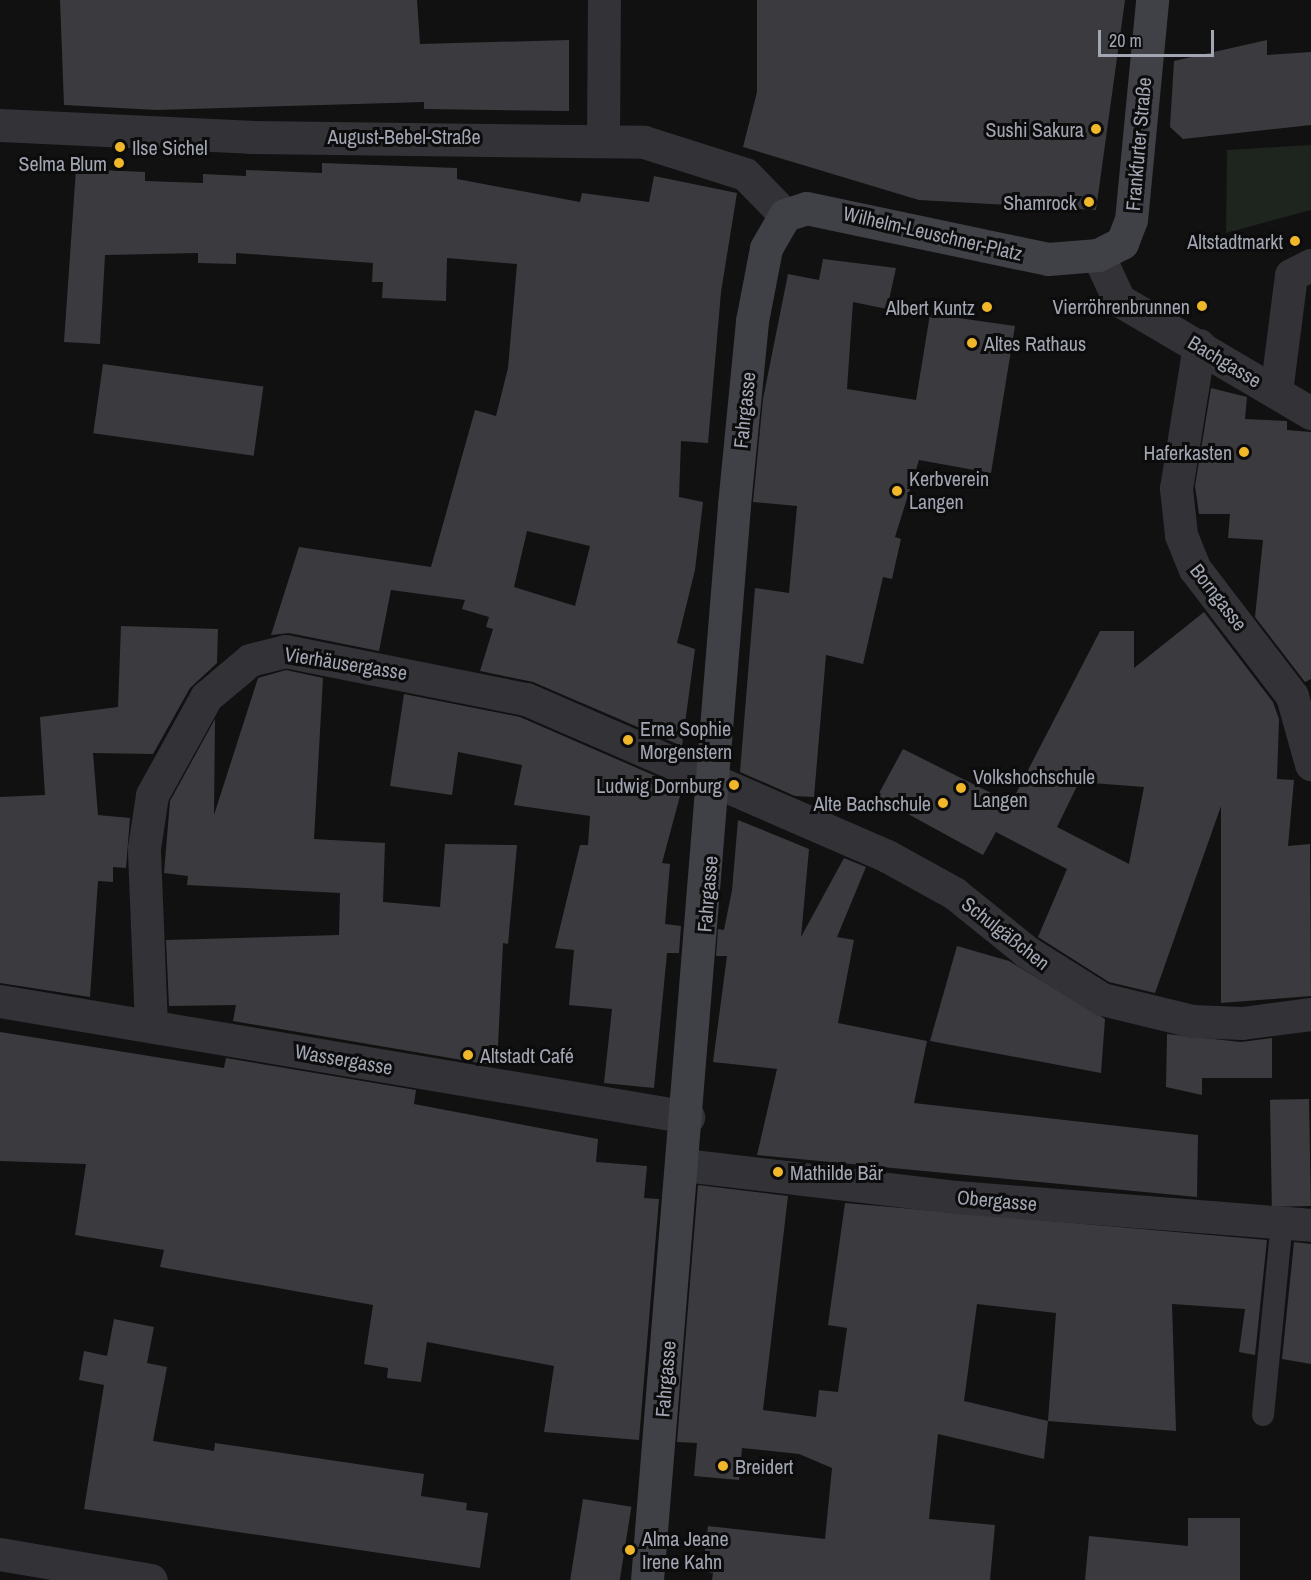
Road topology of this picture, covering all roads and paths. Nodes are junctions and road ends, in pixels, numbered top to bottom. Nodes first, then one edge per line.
1 (604, 0) edge
2 (1152, 0) edge
3 (0, 126) edge
4 (603, 138) junction
5 (785, 215) junction
6 (1090, 256) junction
7 (1311, 265) edge
8 (1199, 345) junction
9 (1276, 392) junction
10 (1311, 413) edge
11 (1311, 764) edge
12 (715, 785) junction
13 (0, 1001) edge
14 (1311, 1014) edge
15 (151, 1026) junction
16 (688, 1117) junction
17 (684, 1165) junction
18 (1297, 1224) edge
19 (1263, 1415) dead end
20 (0, 1554) edge
21 (82, 1574) edge
22 (151, 1580) edge
23 (647, 1580) edge

1 - 4 street
2 - 6 main road, Frankfurter Straße
3 - 4 street, August-Bebel-Straße
4 - 5 street, August-Bebel-Straße
5 - 6 main road, Wilhelm-Leuschner-Platz
5 - 12 main road, Fahrgasse
6 - 8 street, Bachgasse
7 - 9 street
8 - 9 street, Bachgasse
8 - 11 street, Borngasse
9 - 10 street, Bachgasse
12 - 14 street, Schulgäßchen
12 - 15 street, Vierhäusergasse
12 - 16 main road, Fahrgasse
13 - 15 street, Wassergasse
15 - 16 street, Wassergasse
16 - 17 main road, Fahrgasse
17 - 18 street, Obergasse
17 - 23 main road, Fahrgasse
18 - 19 lane
20 - 21 street
21 - 22 street

